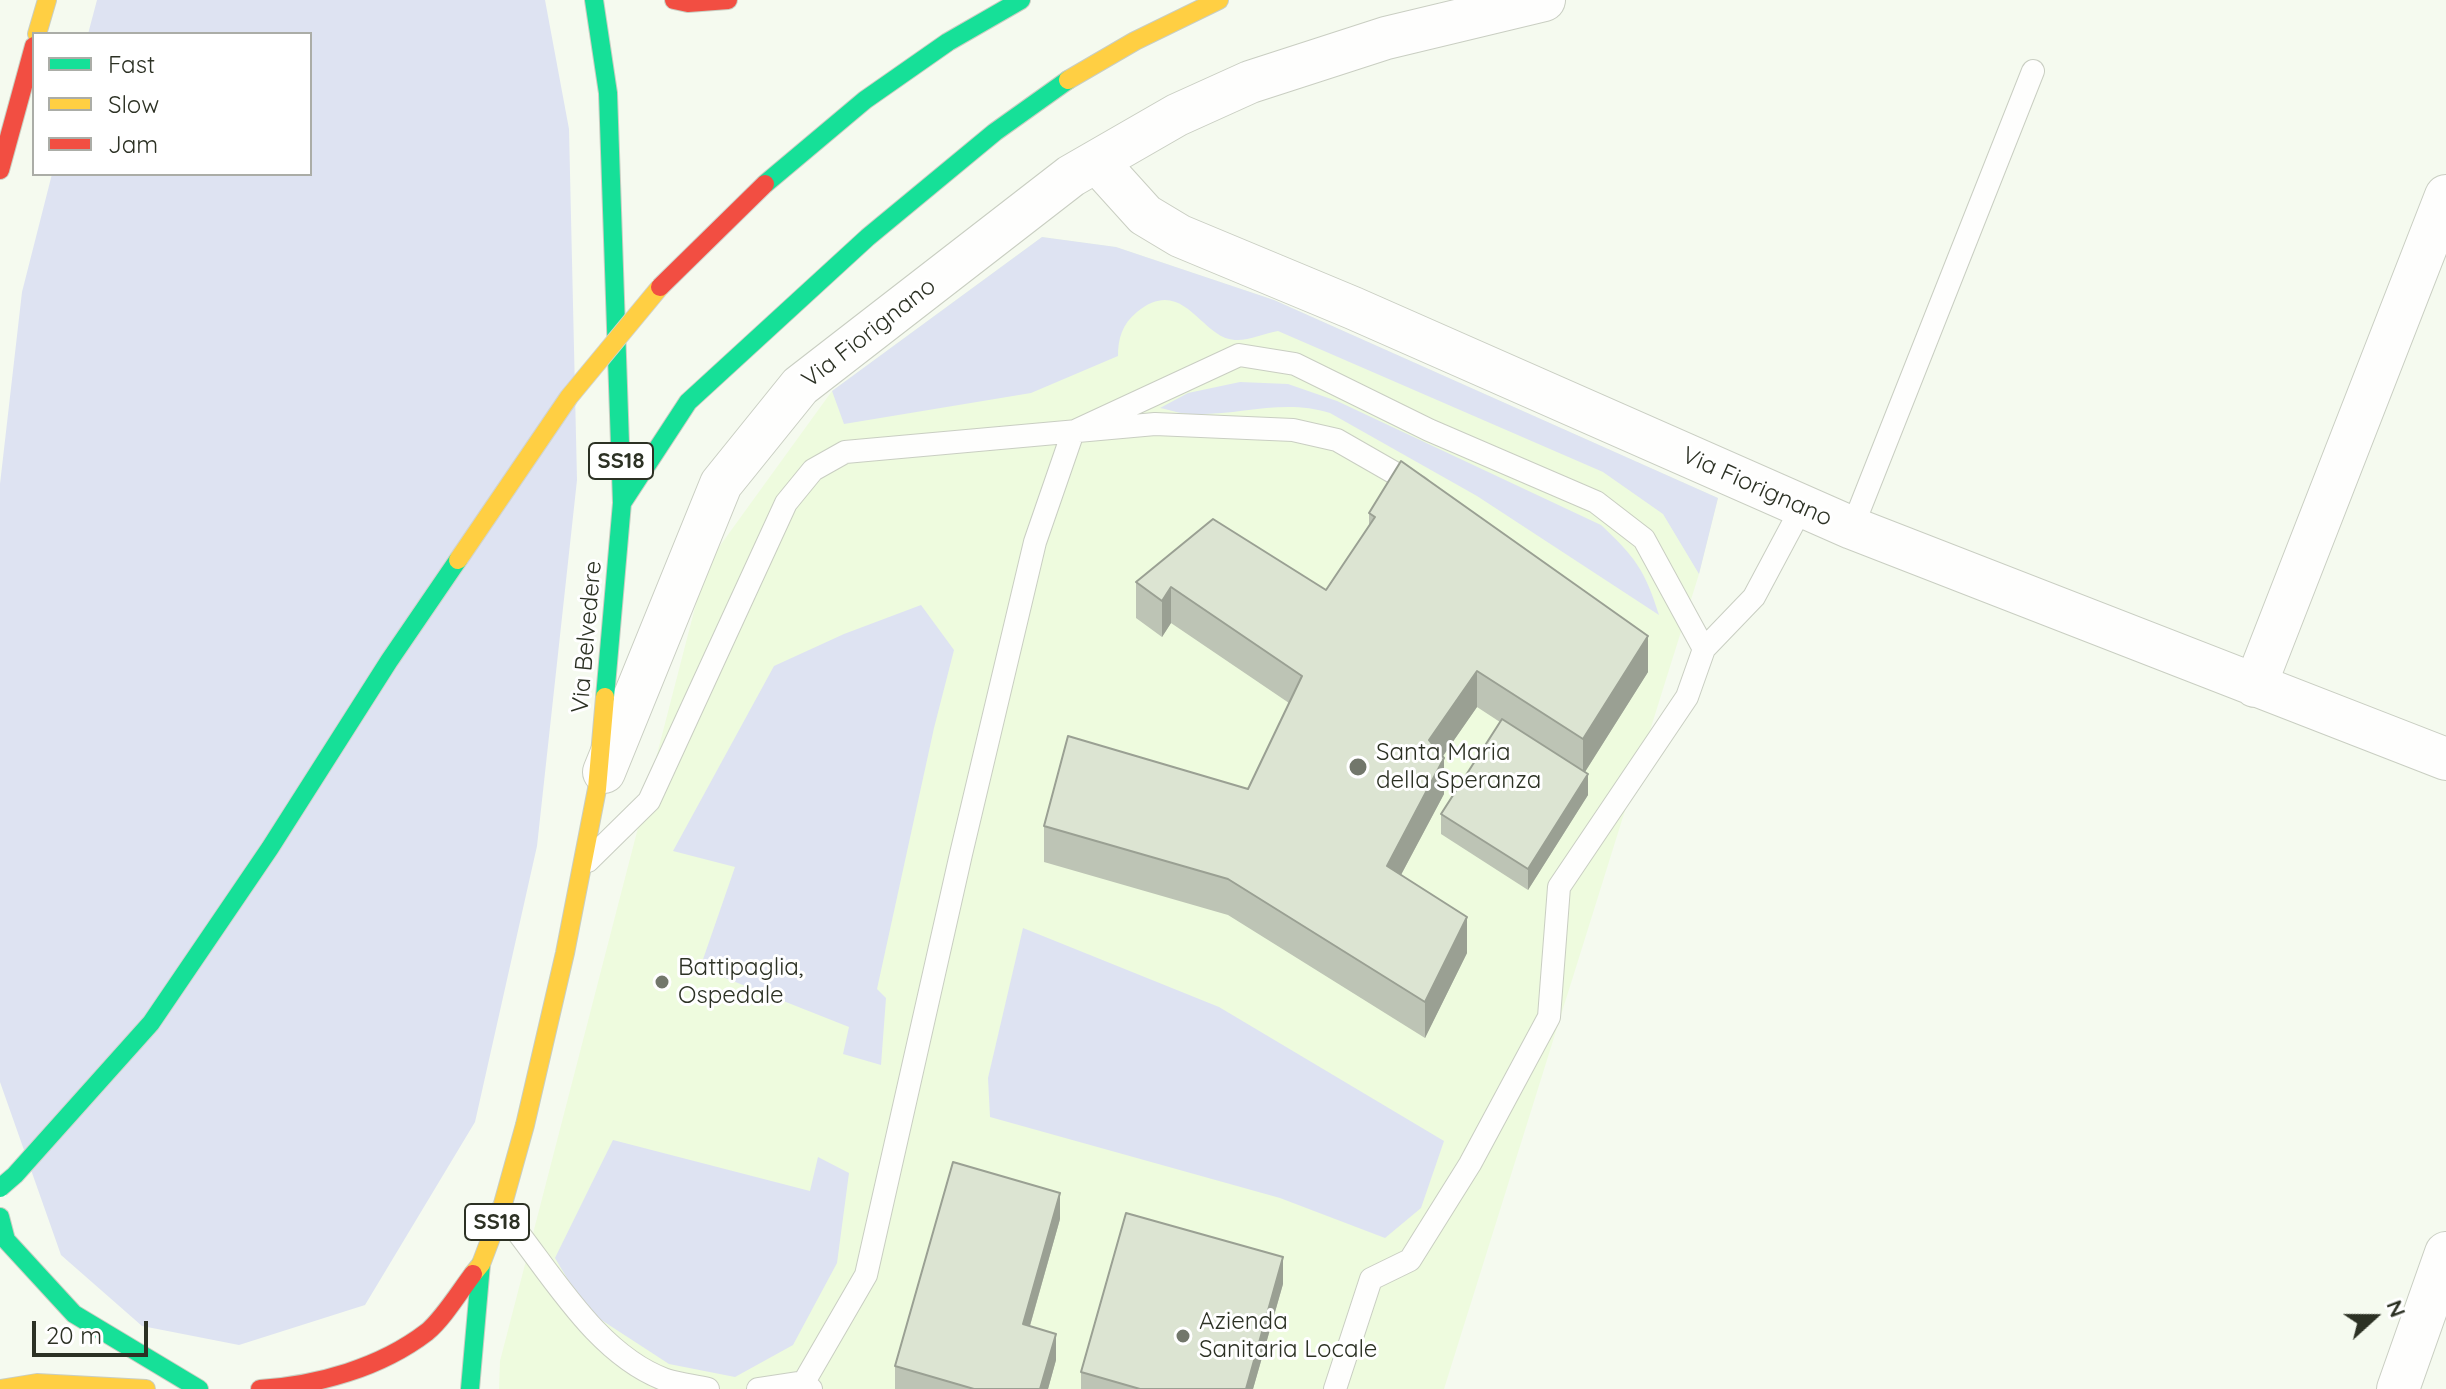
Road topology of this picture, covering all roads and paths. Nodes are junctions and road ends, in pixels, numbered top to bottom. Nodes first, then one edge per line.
1 (47, 0) edge
2 (594, 0) edge
3 (674, 0) edge
4 (728, 0) edge
5 (1021, 0) edge
6 (1219, 0) edge
7 (1544, 0) edge
8 (38, 32) edge
9 (32, 53) edge
10 (2033, 71) dead end
11 (0, 167) edge
12 (1084, 170) junction
13 (2446, 196) edge
14 (1073, 432) junction
15 (1437, 497) edge
16 (622, 503) junction
17 (1802, 507) junction
18 (1852, 528) junction
19 (1704, 649) junction
20 (2255, 686) junction
21 (2446, 759) edge
22 (597, 789) junction
23 (581, 867) junction
24 (0, 1188) edge
25 (501, 1211) junction
26 (0, 1217) edge
27 (2446, 1253) edge
28 (481, 1264) junction
29 (808, 1385) edge
30 (1, 1389) edge
31 (146, 1389) edge
32 (199, 1389) edge
33 (260, 1389) edge
34 (470, 1389) edge
35 (708, 1389) edge
36 (758, 1389) edge
37 (1335, 1389) edge
38 (2398, 1389) edge

1 - 8 main road
2 - 16 main road, Via Belvedere / SS18
3 - 4 main road
5 - 24 main road, bridge
6 - 16 main road
7 - 12 street
9 - 11 main road
10 - 18 lane
12 - 17 street, Via Fiorignano
12 - 22 street, Via Fiorignano
13 - 20 street
14 - 15 lane
14 - 19 lane
14 - 23 lane
14 - 29 lane
16 - 22 main road, Via Belvedere / SS18
17 - 18 street, Via Fiorignano
17 - 19 lane
18 - 20 street, Via Fiorignano
19 - 37 lane
20 - 21 street, Via Fiorignano
22 - 23 main road, Via Belvedere / SS18
23 - 25 main road, Via Belvedere / SS18
25 - 28 main road, Via Belvedere / SS18
25 - 35 lane
26 - 32 main road
27 - 38 street
28 - 33 main road, Via Belvedere / SS18
28 - 34 main road, Via Belvedere
29 - 36 lane
30 - 31 main road

